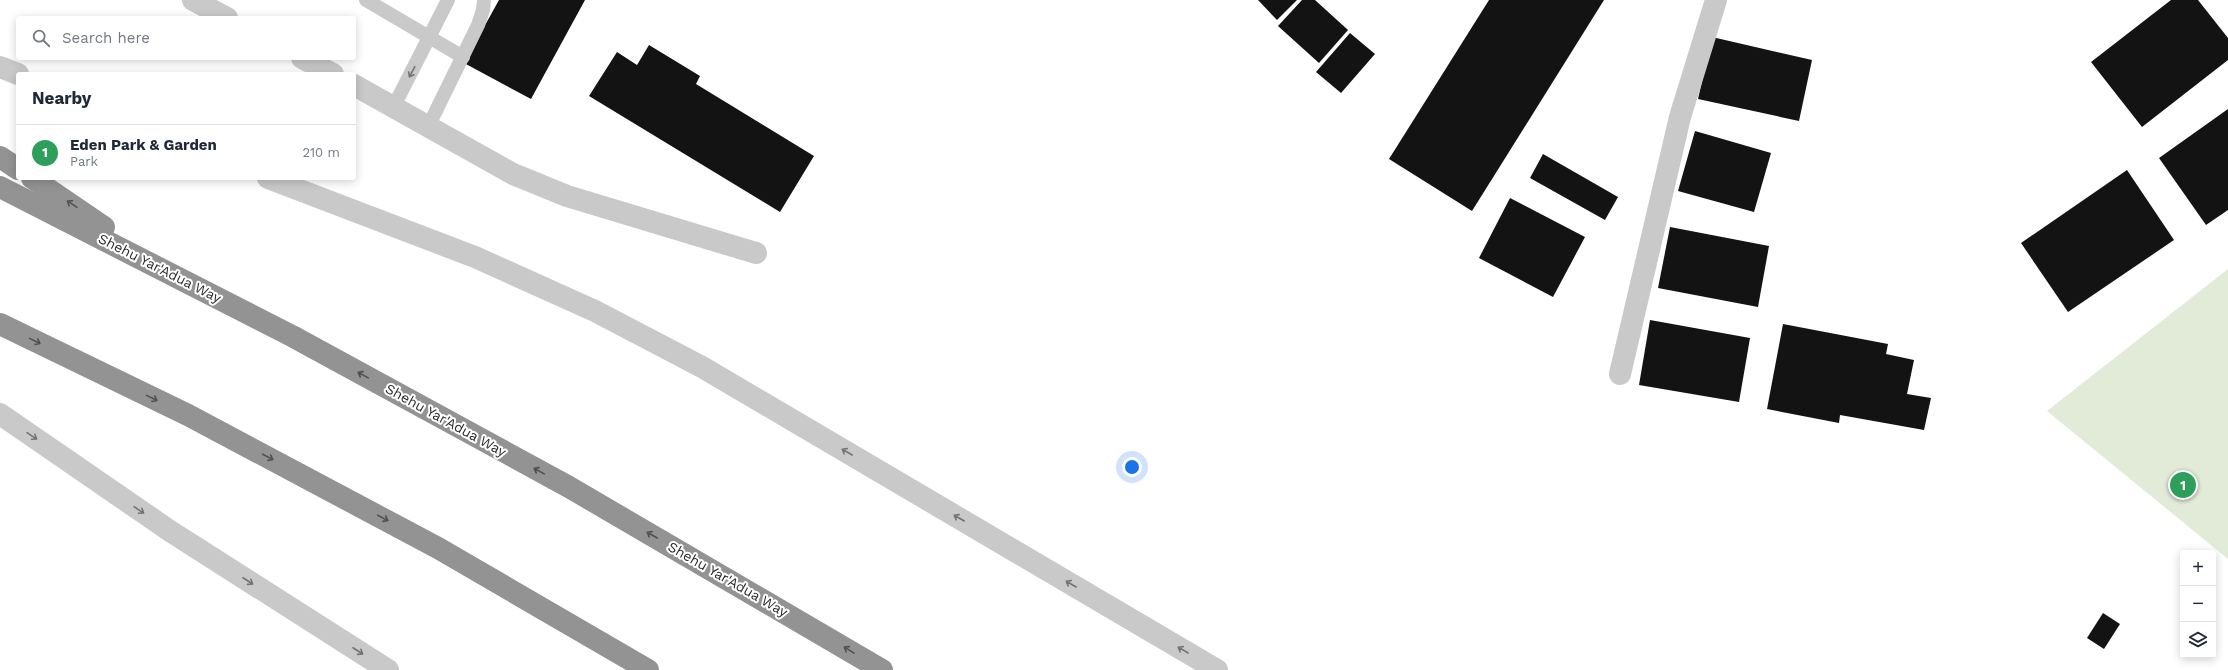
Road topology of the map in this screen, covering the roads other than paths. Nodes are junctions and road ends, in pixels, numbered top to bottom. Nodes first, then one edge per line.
1 (193, 0) edge
2 (366, 0) edge
3 (448, 0) edge
4 (484, 0) edge
5 (1716, 0) edge
6 (223, 16) edge
7 (430, 38) junction
8 (463, 57) junction
9 (306, 60) edge
10 (0, 67) edge
11 (329, 72) edge
12 (16, 73) edge
13 (356, 86) edge
14 (394, 106) junction
15 (429, 125) junction
16 (0, 157) edge
17 (16, 168) edge
18 (35, 180) edge
19 (273, 180) edge
20 (0, 187) edge
21 (756, 253) dead end
22 (160, 268) junction
23 (0, 324) edge
24 (1620, 374) dead end
25 (0, 414) edge
26 (388, 670) edge
27 (648, 670) edge
28 (882, 670) edge
29 (1217, 670) edge

1 - 6 street
2 - 7 lane
3 - 7 lane
4 - 8 lane
5 - 24 street
7 - 8 lane
7 -> 14 lane
8 - 15 lane
9 - 11 street
10 - 12 street
13 - 14 street
14 - 15 street
15 - 21 street
16 - 17 highway
22 -> 18 highway
29 -> 19 street
20 - 22 highway, Shehu Yar'Adua Way
28 -> 22 highway, Shehu Yar'Adua Way
23 -> 27 highway
25 -> 26 street

